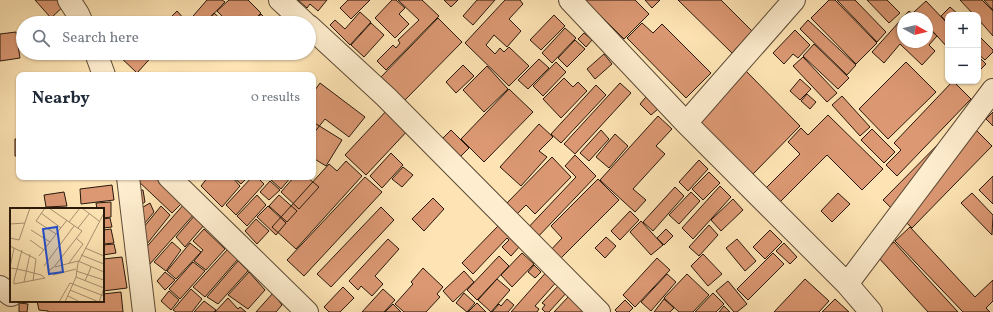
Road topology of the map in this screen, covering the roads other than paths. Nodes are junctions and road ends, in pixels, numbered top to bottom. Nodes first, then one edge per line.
1 (69, 0) edge
2 (280, 0) edge
3 (570, 0) edge
4 (794, 0) edge
5 (78, 16) edge
6 (297, 16) edge
7 (316, 32) edge
8 (99, 60) edge
9 (103, 72) edge
10 (993, 90) edge
11 (686, 123) junction
12 (128, 180) edge
13 (172, 180) edge
14 (847, 284) junction
15 (0, 288) edge
16 (10, 294) edge
17 (15, 302) edge
18 (16, 312) edge
19 (144, 312) edge
20 (307, 312) edge
21 (598, 312) edge
22 (871, 312) edge

1 - 5 street
2 - 6 street
3 - 11 street
4 - 11 street
7 - 21 street
8 - 9 street
10 - 14 street
11 - 14 street
12 - 19 street
13 - 20 street
14 - 22 street
15 - 16 street
17 - 18 street

